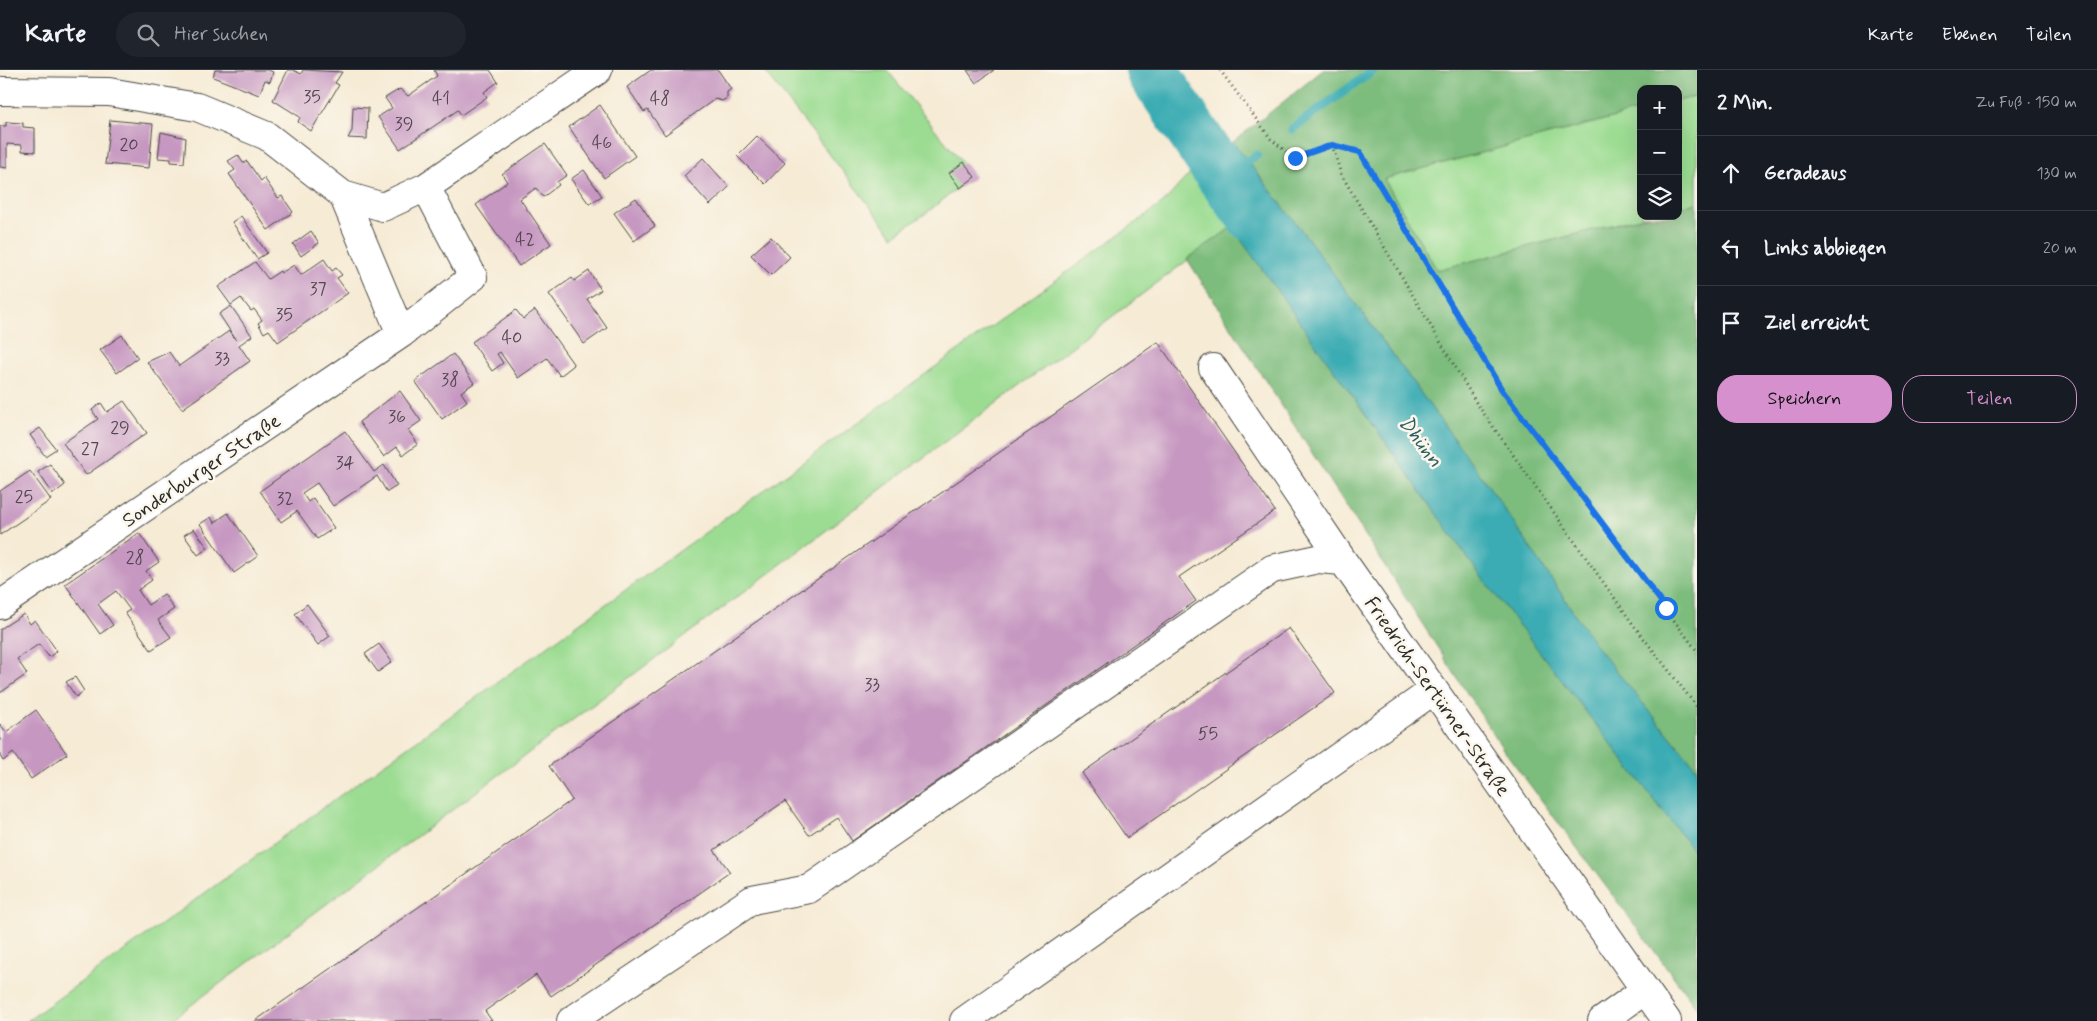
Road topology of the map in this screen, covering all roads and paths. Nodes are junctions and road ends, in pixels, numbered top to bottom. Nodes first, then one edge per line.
1 (598, 70) edge
2 (1220, 70) edge
3 (0, 91) edge
4 (1332, 145) junction
5 (426, 187) junction
6 (342, 195) junction
7 (401, 334) junction
8 (1213, 368) dead end
9 (1343, 561) junction
10 (0, 605) edge
11 (1697, 651) edge
12 (1434, 690) junction
13 (1697, 707) edge
14 (1645, 990) junction
15 (572, 1021) edge
16 (964, 1021) edge
17 (1602, 1021) edge
18 (1667, 1021) edge

1 - 5 street
2 - 4 path
3 - 6 street
4 - 11 path
4 - 13 path
5 - 6 street
5 - 7 street, Sonderburger Straße
6 - 7 street
7 - 10 street, Sonderburger Straße
8 - 9 street, Friedrich-Sertürner-Straße
9 - 12 street, Friedrich-Sertürner-Straße
9 - 15 street
12 - 14 street, Friedrich-Sertürner-Straße
12 - 16 street
14 - 17 street
14 - 18 street, Friedrich-Sertürner-Straße

